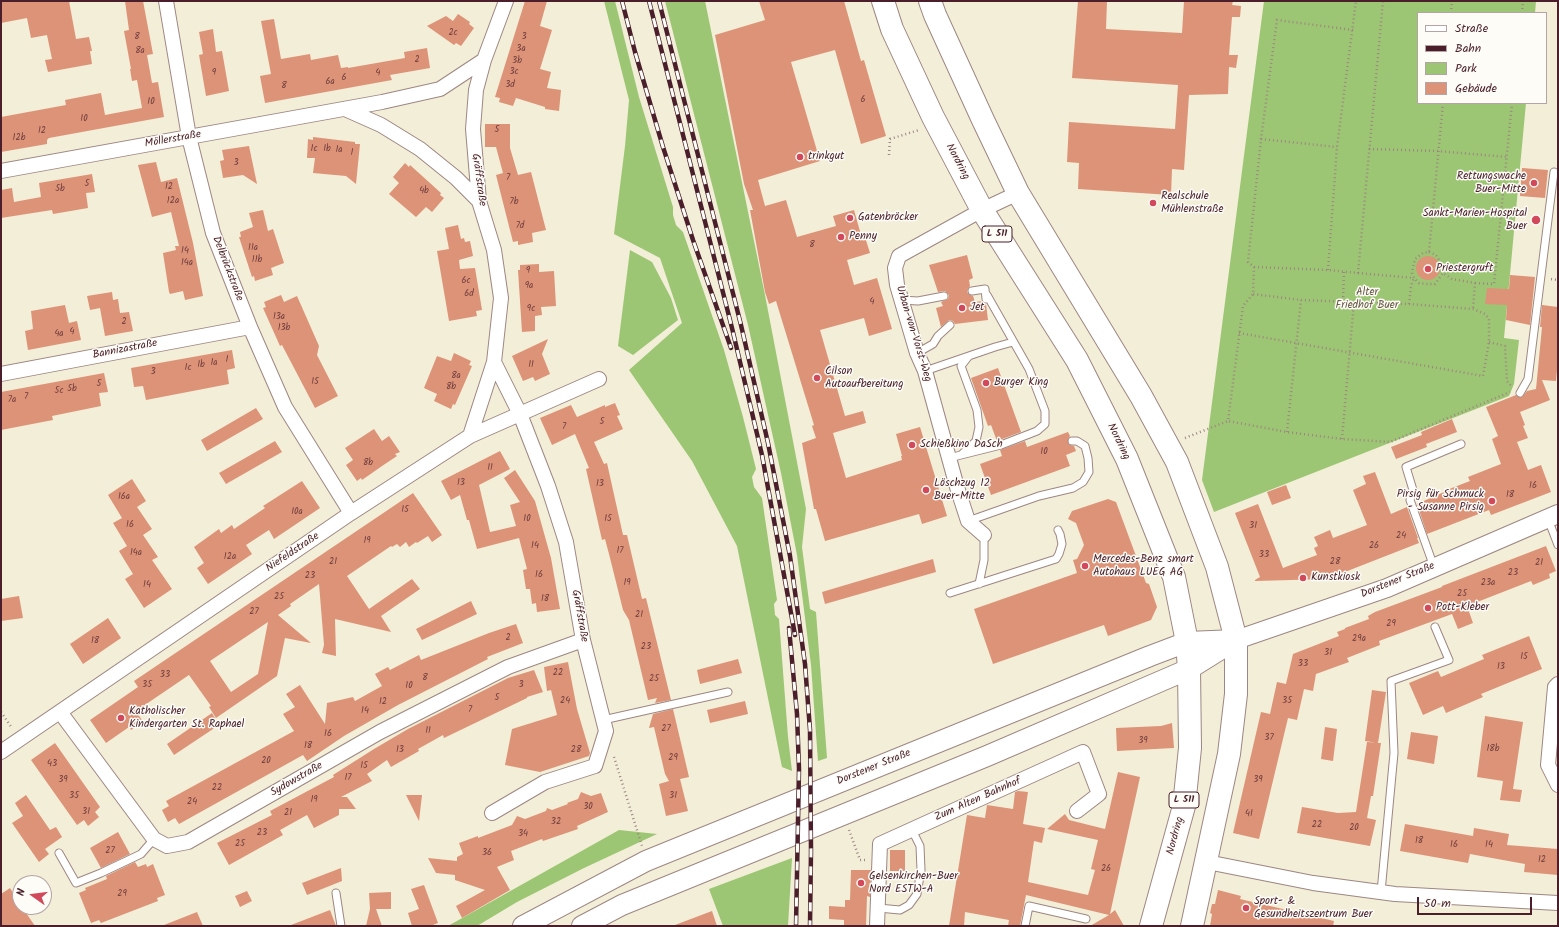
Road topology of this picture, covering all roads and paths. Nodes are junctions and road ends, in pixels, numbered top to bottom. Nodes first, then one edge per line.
1 (166, 1) edge
2 (506, 1) edge
3 (883, 1) edge
4 (930, 1) edge
5 (1356, 1) edge
6 (1383, 1) edge
7 (1452, 1) edge
8 (1523, 1) edge
9 (1451, 12) edge
10 (1522, 12) edge
11 (1353, 30) junction
12 (484, 60) junction
13 (1443, 104) edge
14 (1512, 104) edge
15 (345, 109) junction
16 (933, 117) junction
17 (189, 137) junction
18 (1261, 139) junction
19 (1337, 147) junction
20 (1368, 149) junction
21 (1438, 151) junction
22 (889, 155) dead end
23 (1507, 156) junction
24 (1, 171) edge
25 (1554, 172) dead end
26 (1018, 193) junction
27 (479, 201) junction
28 (982, 210) junction
29 (1429, 252) junction
30 (1254, 267) junction
31 (1328, 270) junction
32 (1344, 272) junction
33 (1358, 273) junction
34 (1443, 273) junction
35 (1414, 278) junction
36 (1475, 283) junction
37 (972, 291) dead end
38 (1253, 294) junction
39 (944, 296) dead end
40 (901, 300) junction
41 (1301, 300) junction
42 (1343, 301) junction
43 (1354, 302) junction
44 (1409, 304) junction
45 (1473, 310) junction
46 (950, 325) dead end
47 (250, 327) junction
48 (1239, 333) junction
49 (1013, 342) junction
50 (1489, 342) junction
51 (1295, 344) junction
52 (917, 353) junction
53 (1350, 353) junction
54 (968, 357) junction
55 (494, 362) junction
56 (925, 371) junction
57 (1, 374) edge
58 (599, 379) dead end
59 (1520, 393) dead end
60 (520, 414) junction
61 (1228, 421) junction
62 (1287, 432) junction
63 (470, 436) junction
64 (1342, 439) junction
65 (1072, 441) dead end
66 (1461, 444) dead end
67 (1168, 445) junction
68 (954, 457) junction
69 (351, 513) junction
70 (1553, 516) edge
71 (968, 521) junction
72 (1058, 530) dead end
73 (984, 535) joint
74 (1558, 545) edge
75 (1434, 567) junction
76 (979, 584) junction
77 (950, 593) dead end
78 (1435, 627) dead end
79 (583, 640) junction
80 (1236, 640) junction
81 (1187, 642) junction
82 (1189, 669) junction
83 (1558, 684) edge
84 (728, 692) dead end
85 (1, 712) edge
86 (60, 712) junction
87 (605, 726) junction
88 (20, 739) junction
89 (1, 752) edge
90 (1558, 785) edge
91 (1077, 811) dead end
92 (492, 813) dead end
93 (912, 830) junction
94 (154, 840) junction
95 (59, 853) dead end
96 (646, 861) junction
97 (1207, 862) junction
98 (1381, 892) junction
99 (336, 893) dead end
100 (1558, 903) edge
101 (878, 908) junction
102 (1086, 919) dead end
103 (341, 926) edge
104 (523, 926) edge
105 (582, 926) edge
106 (877, 926) edge
107 (1025, 926) edge
108 (1151, 926) edge
109 (1192, 926) edge

1 - 17 street, Delbrückstraße
2 - 12 street, Gräffstraße
3 - 16 main road, Nordring / L 511
4 - 26 main road
5 - 11 path
6 - 20 path
7 - 9 path
8 - 10 path
11 - 18 path
11 - 19 path
12 - 15 street, Möllerstraße
12 - 27 street, Gräffstraße
13 - 21 path
14 - 23 path
15 - 17 street, Möllerstraße
15 - 27 street
16 - 22 path
16 - 28 main road, Nordring / L 511
17 - 24 street, Möllerstraße
17 - 47 street, Delbrückstraße
18 - 19 path
18 - 30 path
19 - 31 path
20 - 21 path
20 - 33 path
21 - 23 path
21 - 29 path
23 - 36 path
25 - 59 lane
26 - 28 street, Urban-von-Vorst-Weg
26 - 67 main road
27 - 55 street, Gräffstraße
28 - 40 street, Urban-von-Vorst-Weg
28 - 81 main road, Nordring / L 511
29 - 34 path
29 - 35 path
30 - 31 path
30 - 38 path
31 - 32 path
32 - 33 path
32 - 42 path
33 - 35 path
34 - 35 path
34 - 36 path
35 - 44 path
36 - 45 path
37 - 49 lane
38 - 41 path
38 - 48 path
39 - 40 lane
40 - 52 street, Urban-von-Vorst-Weg
41 - 42 path
41 - 51 path
42 - 43 path
43 - 44 path
43 - 53 path
44 - 45 path
45 - 50 path
46 - 52 lane
47 - 57 street, Bannizastraße
47 - 69 street, Delbrückstraße
48 - 51 path
48 - 61 path
49 - 54 lane
49 - 68 lane
50 - 53 path
50 - 64 path
51 - 53 path
51 - 62 path
52 - 56 street, Urban-von-Vorst-Weg
53 - 64 path
54 - 56 lane
54 - 68 lane
55 - 60 street, Gräffstraße
55 - 63 street, Gräffstraße
56 - 68 street, Urban-von-Vorst-Weg
58 - 60 street, Niefeldstraße
60 - 63 street, Niefeldstraße
60 - 79 street, Gräffstraße
61 - 62 path
61 - 67 path
62 - 64 path
63 - 69 street, Niefeldstraße
65 - 71 lane
66 - 75 lane
67 - 80 main road
68 - 71 street, Urban-von-Vorst-Weg
69 - 86 street, Niefeldstraße
70 - 74 lane
70 - 75 street, Dorstener Straße
71 - 73 street
72 - 76 lane
73 - 76 lane
75 - 80 street, Dorstener Straße
76 - 77 lane
78 - 98 lane
79 - 87 street, Gräffstraße
79 - 94 street, Sydowstraße
80 - 81 main road, Dorstener Straße
80 - 82 main road, Dorstener Straße
80 - 97 main road
81 - 82 main road, Nordring / L 511
81 - 96 main road, Dorstener Straße
82 - 105 main road, Dorstener Straße
82 - 108 main road, Nordring / L 511
83 - 90 street
84 - 87 lane
85 - 88 path
86 - 88 street, Niefeldstraße
86 - 94 street
87 - 92 street
87 - 96 path
88 - 89 street, Niefeldstraße
91 - 93 street, Zum Alten Bahnhof
93 - 101 street, Zum Alten Bahnhof
93 - 101 lane
94 - 95 lane
96 - 104 main road, Dorstener Straße
97 - 98 street
97 - 109 main road
98 - 100 street
99 - 103 lane
101 - 106 street, Zum Alten Bahnhof
102 - 107 lane

